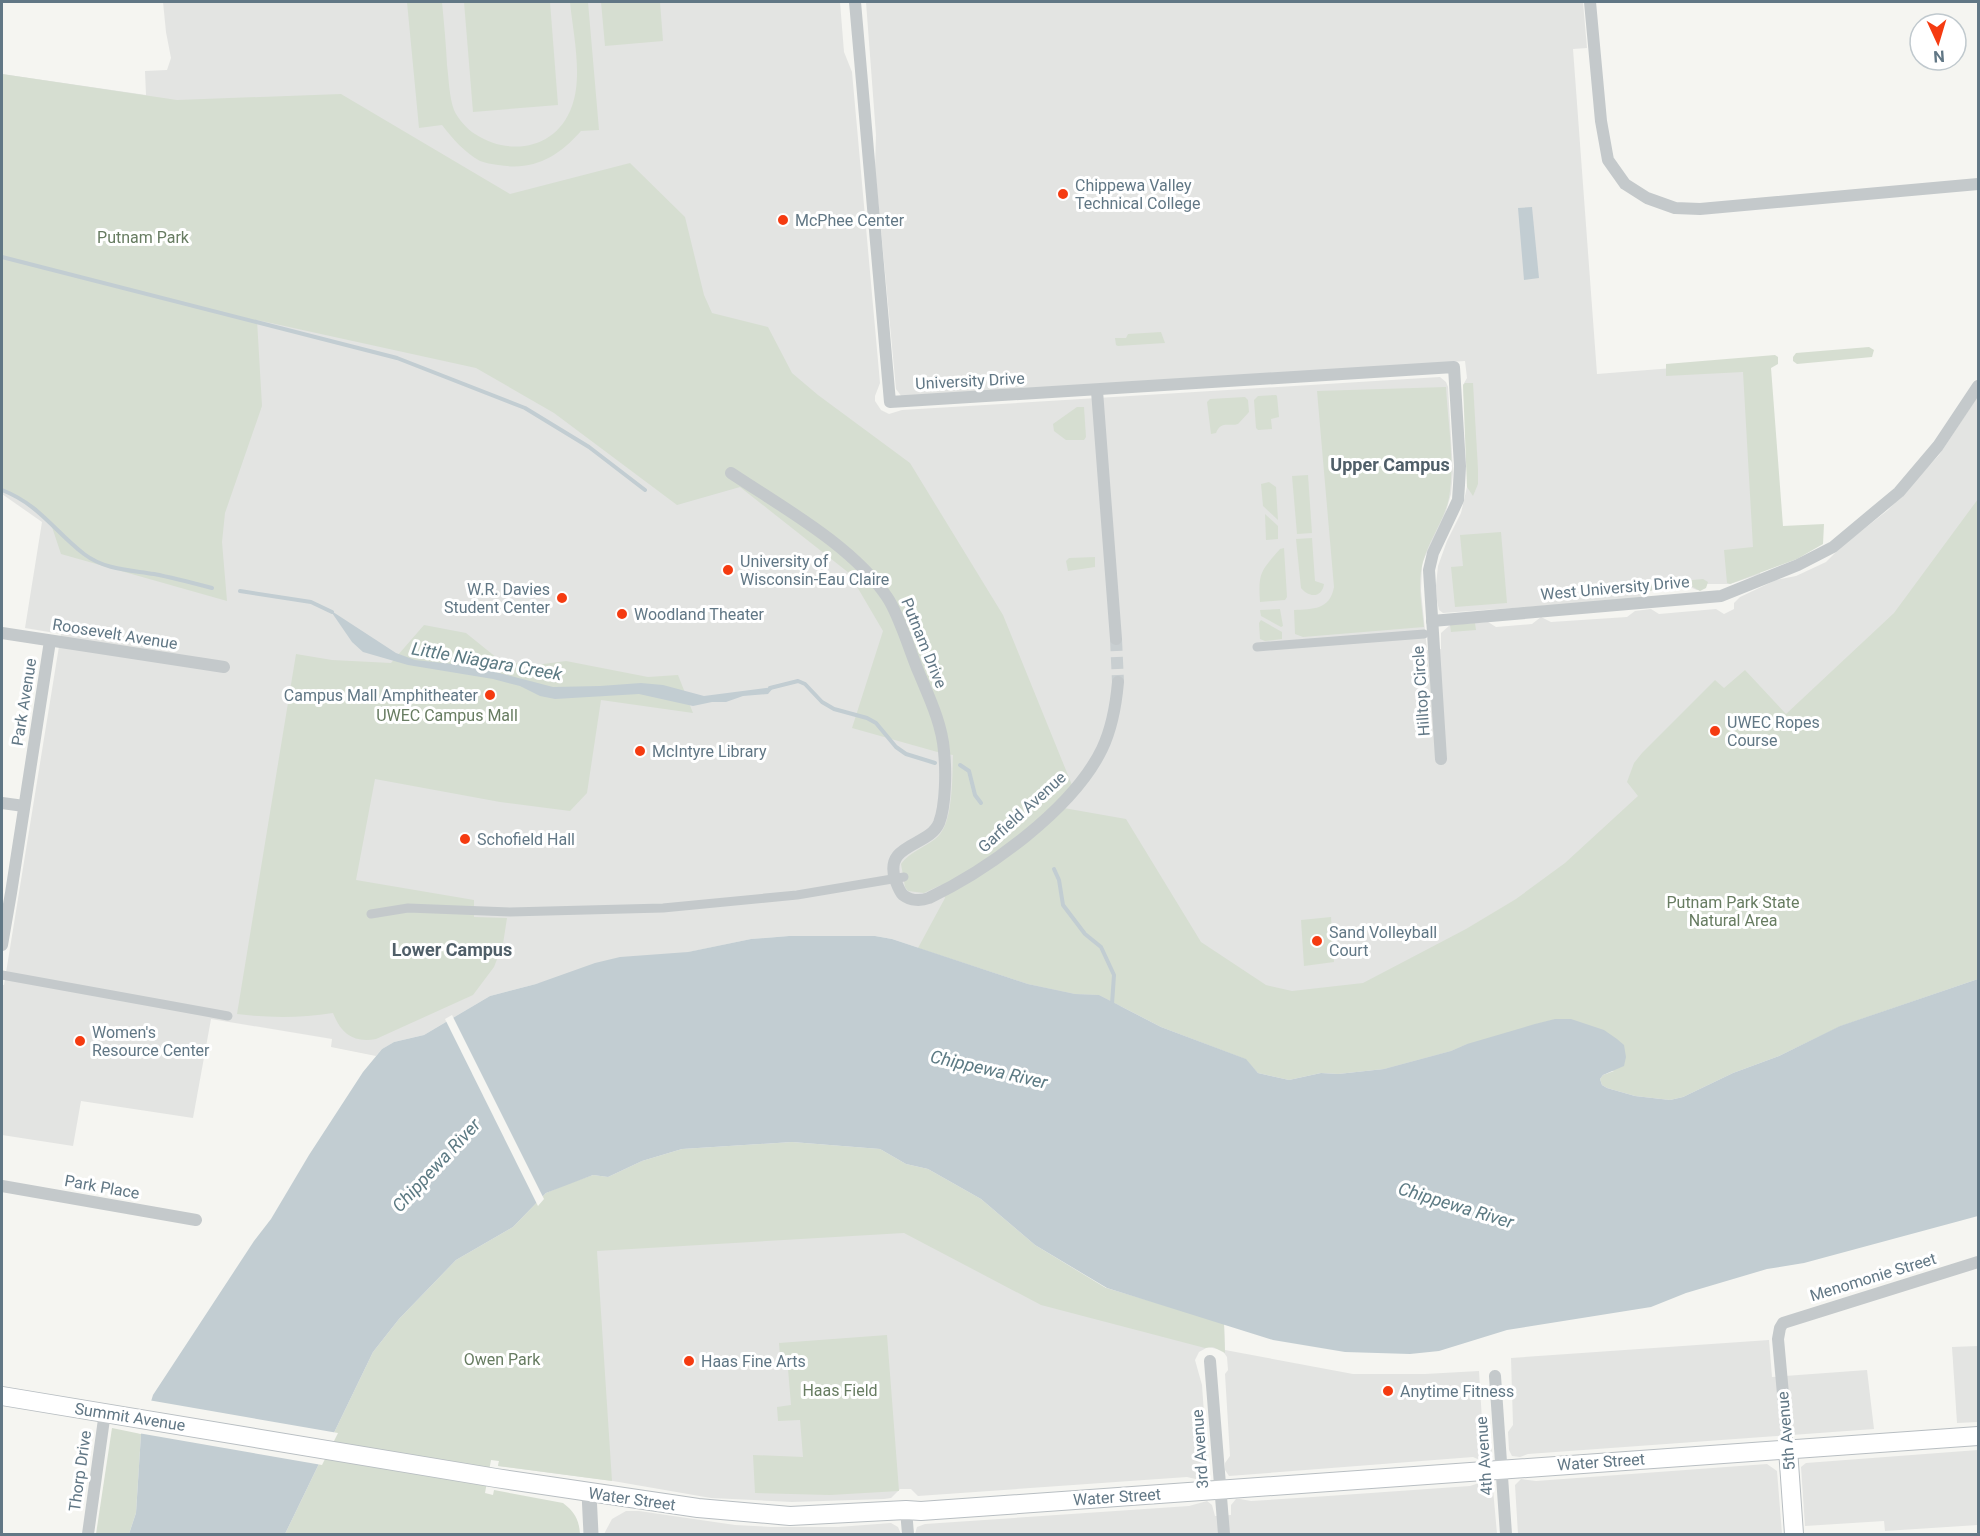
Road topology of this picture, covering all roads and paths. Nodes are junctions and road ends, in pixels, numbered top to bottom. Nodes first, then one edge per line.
1 (855, 2) edge
2 (1590, 2) edge
3 (1978, 184) edge
4 (1978, 386) edge
5 (1097, 391) junction
6 (731, 473) dead end
7 (1432, 621) junction
8 (2, 633) edge
9 (1424, 634) dead end
10 (1116, 639) tunnel mouth
11 (50, 641) junction
12 (1257, 647) dead end
13 (224, 667) dead end
14 (1118, 682) tunnel mouth
15 (1441, 759) dead end
16 (2, 803) edge
17 (24, 807) junction
18 (900, 878) junction
19 (371, 914) dead end
20 (2, 945) edge
21 (2, 975) edge
22 (228, 1016) dead end
23 (2, 1186) edge
24 (196, 1220) dead end
25 (1978, 1263) edge
26 (1780, 1328) joint
27 (1210, 1361) dead end
28 (1495, 1376) dead end
29 (2, 1396) edge
30 (110, 1413) junction
31 (1978, 1436) edge
32 (259, 1438) joint
33 (1788, 1449) junction
34 (1502, 1469) junction
35 (1220, 1490) junction
36 (589, 1493) junction
37 (906, 1510) junction
38 (88, 1534) edge
39 (591, 1534) edge
40 (908, 1534) edge
41 (1224, 1534) edge
42 (1506, 1534) edge
43 (1794, 1534) edge

1 - 5 street, University Drive
2 - 3 street
4 - 7 street, West University Drive
5 - 7 street, University Drive
5 - 10 street
6 - 18 street, Putnam Drive
7 - 15 street, Hilltop Circle
8 - 11 street, Roosevelt Avenue
9 - 12 street
11 - 13 street, Roosevelt Avenue
11 - 17 street, Park Avenue
14 - 18 street, Garfield Avenue
16 - 17 street
17 - 20 street, Park Avenue
18 - 19 street
21 - 22 street
23 - 24 street, Park Place
25 - 26 street, Menomonie Street
26 - 33 street, 5th Avenue
27 - 35 street, 3rd Avenue
28 - 34 street, 4th Avenue
29 - 30 main road, Summit Avenue
30 - 32 main road, Summit Avenue
30 - 38 street, Thorp Drive
31 - 33 main road, Water Street
32 - 36 main road, Water Street
33 - 34 main road, Water Street
33 - 43 main road, 5th Avenue
34 - 35 main road, Water Street
34 - 42 street, 4th Avenue
35 - 37 main road, Water Street
35 - 41 street, 3rd Avenue
36 - 37 main road, Water Street
36 - 39 street
37 - 40 street

